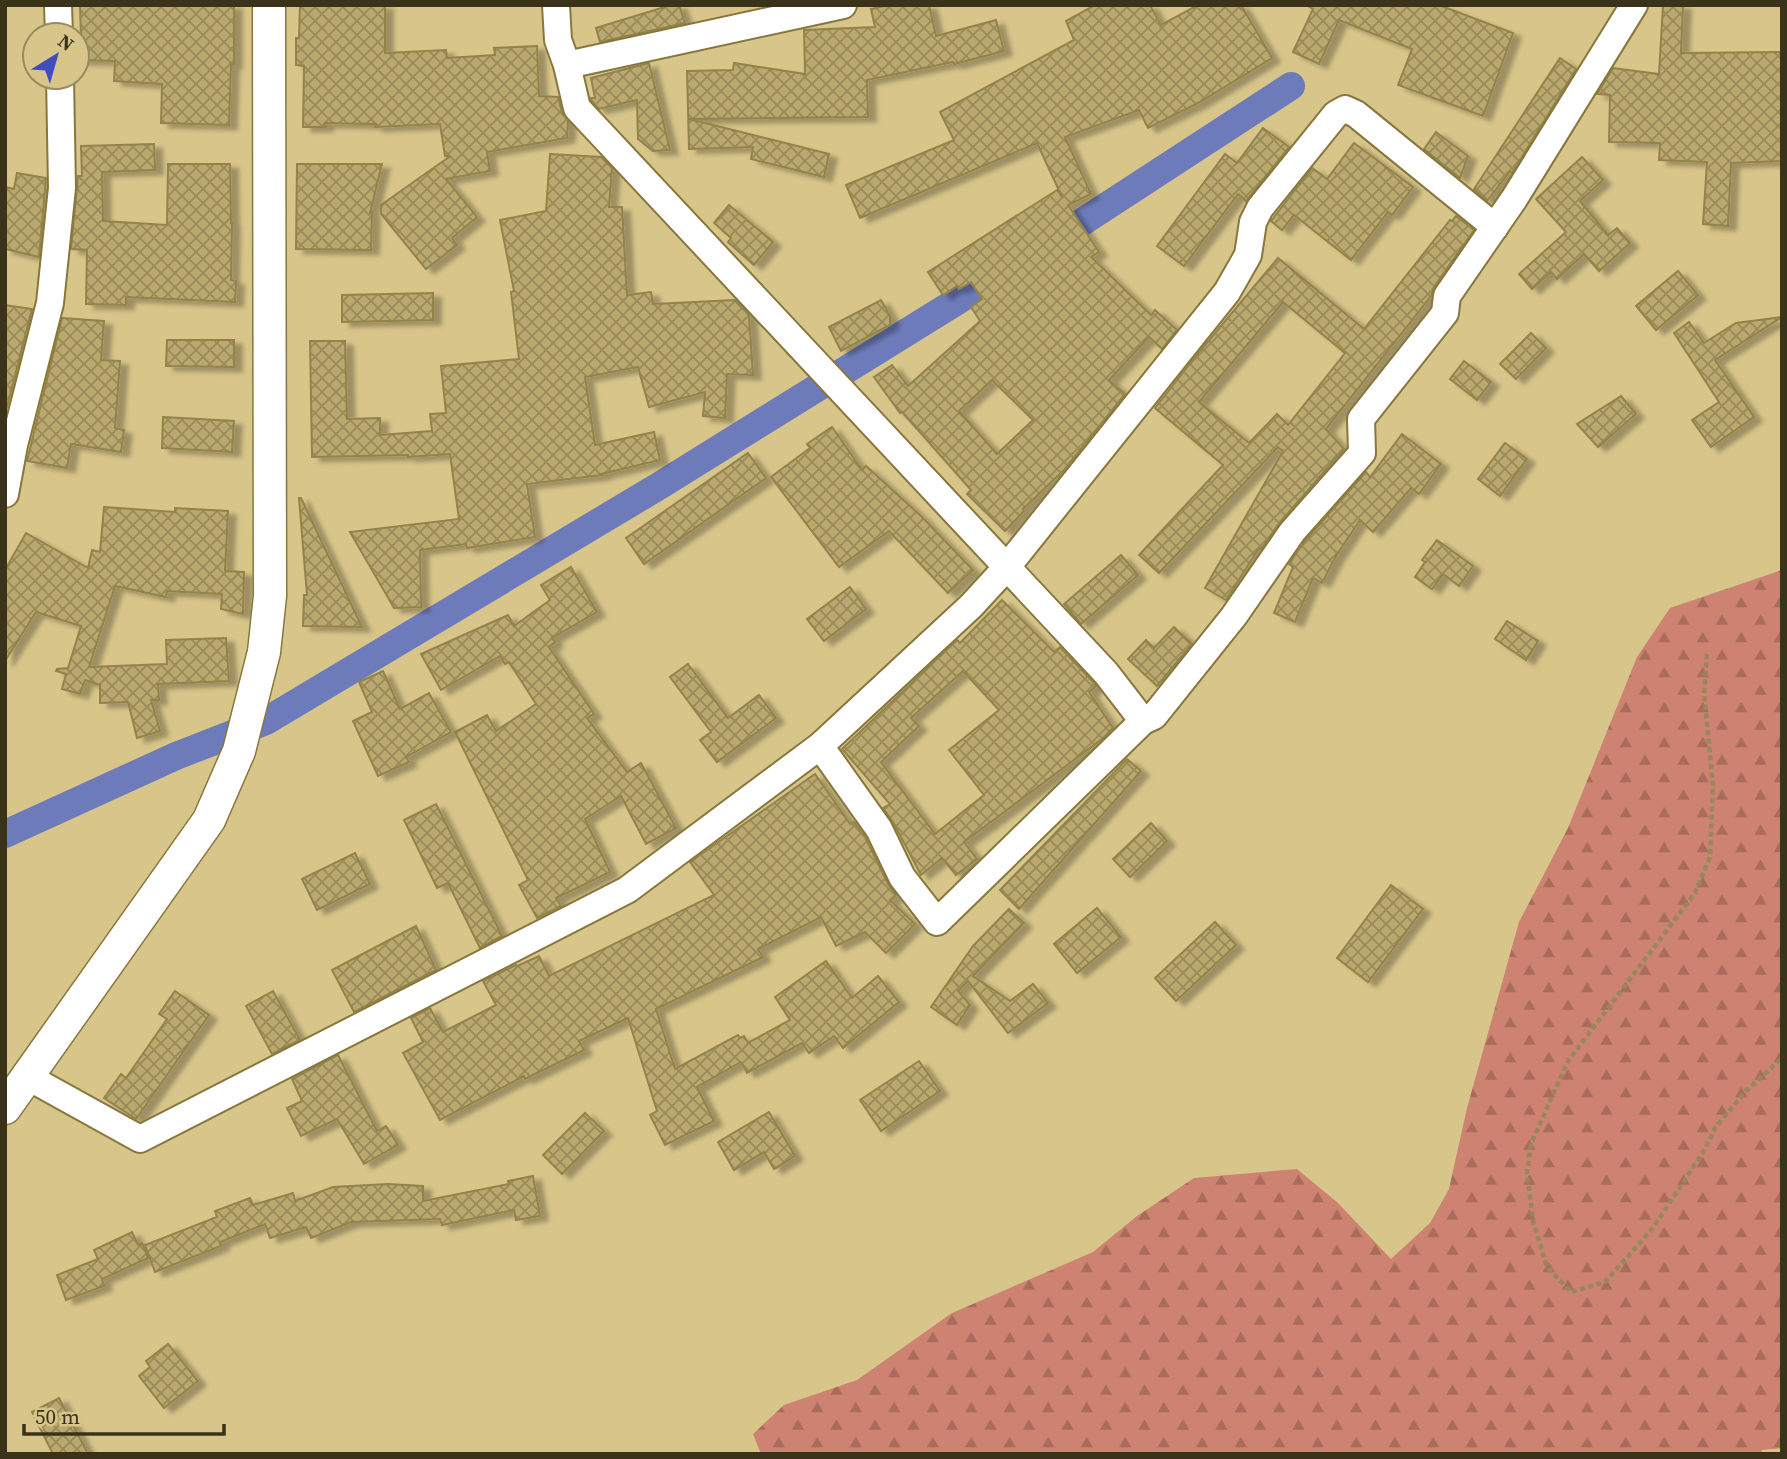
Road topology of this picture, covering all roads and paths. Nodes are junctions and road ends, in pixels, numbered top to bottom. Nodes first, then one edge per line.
1 (269, 5) edge
2 (556, 5) edge
3 (843, 5) edge
4 (1634, 5) edge
5 (567, 65) junction
6 (60, 91) edge
7 (1495, 227) junction
8 (5, 494) edge
9 (1006, 568) junction
10 (1707, 654) dead end
11 (1143, 721) junction
12 (820, 746) junction
13 (1782, 1058) edge
14 (28, 1077) junction
15 (5, 1108) edge

1 - 14 main road
2 - 5 street
3 - 5 street
4 - 7 street
5 - 9 street
6 - 8 street
7 - 9 street
7 - 11 street
9 - 11 street
9 - 12 street
10 - 13 path
11 - 12 street
12 - 14 street
14 - 15 main road

